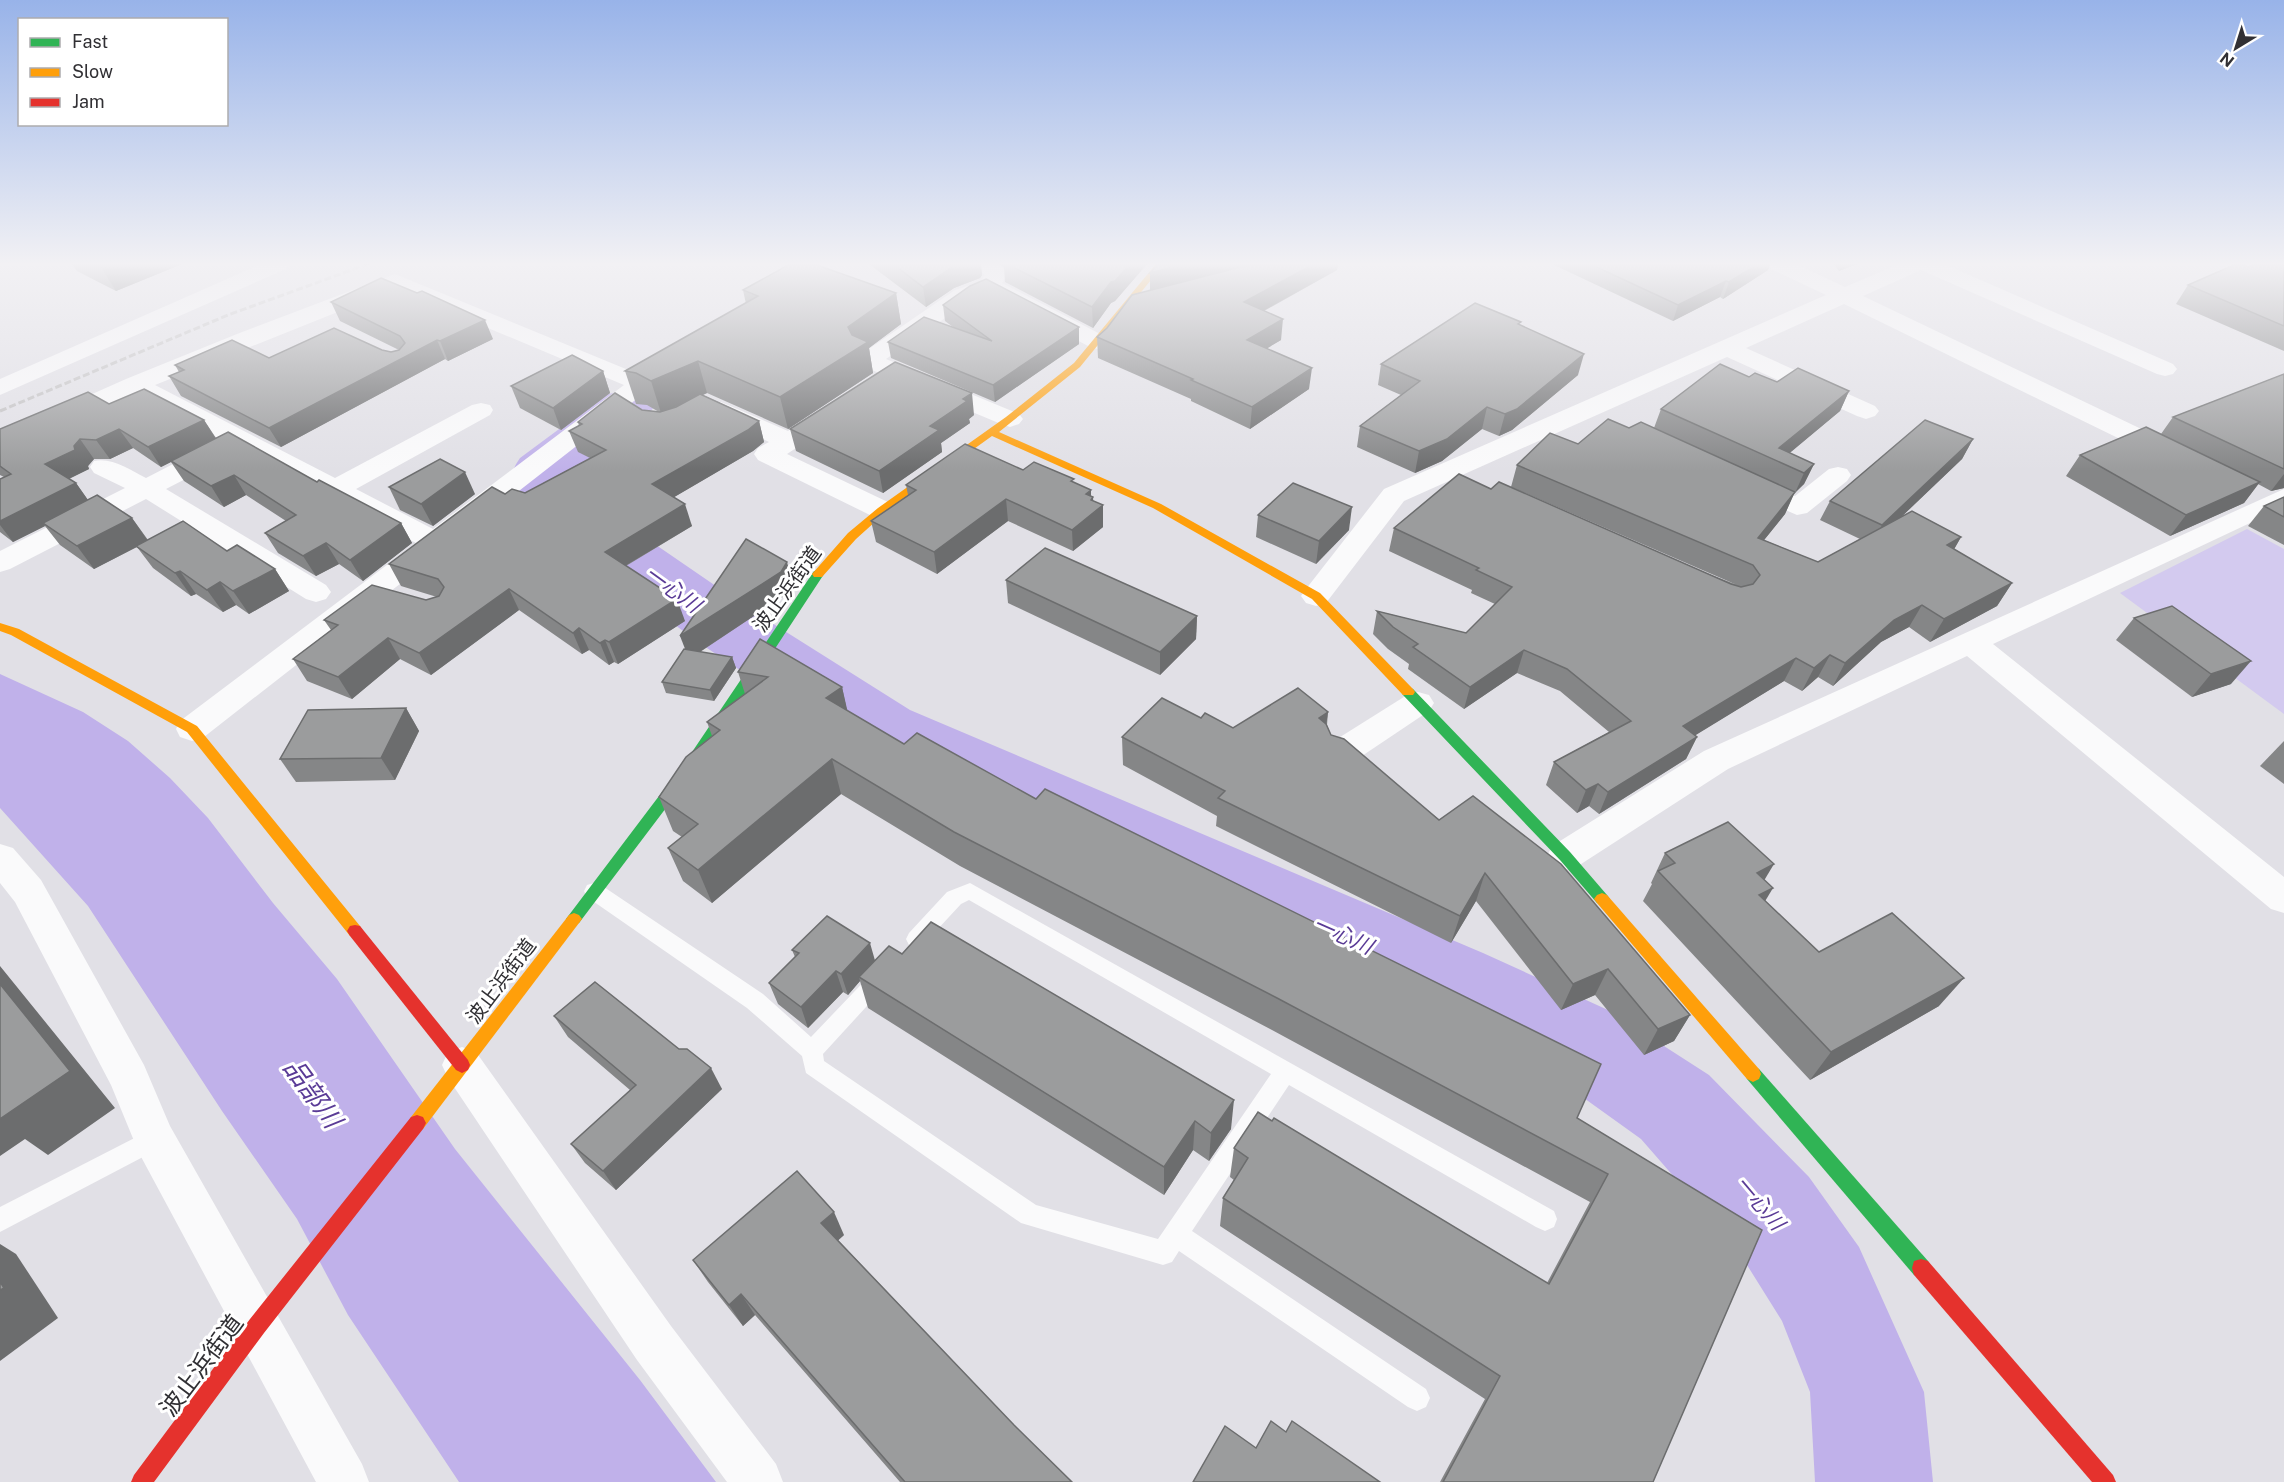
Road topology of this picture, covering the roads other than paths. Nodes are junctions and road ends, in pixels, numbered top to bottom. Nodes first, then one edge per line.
1 (123, 333) edge
2 (258, 333) edge
3 (520, 333) edge
4 (907, 333) edge
5 (1084, 333) edge
6 (1104, 333) edge
7 (1756, 333) edge
8 (1924, 333) edge
9 (2083, 333) edge
10 (1098, 342) junction
11 (1725, 347) junction
12 (687, 348) edge
13 (2165, 369) dead end
14 (135, 384) junction
15 (641, 384) junction
16 (0, 388) edge
17 (847, 404) edge
18 (697, 407) edge
19 (1586, 409) junction
20 (481, 410) dead end
21 (1866, 411) dead end
22 (1618, 424) edge
23 (1001, 425) junction
24 (241, 440) junction
25 (789, 442) junction
26 (0, 444) edge
27 (2186, 461) edge
28 (103, 467) dead end
29 (1448, 471) junction
30 (1723, 473) edge
31 (1839, 475) dead end
32 (1481, 485) edge
33 (146, 488) junction
34 (336, 489) junction
35 (2271, 502) edge
36 (882, 510) junction
37 (436, 542) junction
38 (0, 563) edge
39 (373, 590) junction
40 (316, 592) dead end
41 (1316, 596) junction
42 (406, 600) edge
43 (0, 627) edge
44 (1970, 642) junction
45 (1418, 703) junction
46 (192, 729) junction
47 (1341, 753) edge
48 (1565, 856) junction
49 (0, 858) edge
50 (594, 891) junction
51 (2284, 898) edge
52 (812, 1051) junction
53 (1286, 1071) junction
54 (455, 1075) junction
55 (154, 1139) junction
56 (1545, 1219) dead end
57 (0, 1220) edge
58 (1176, 1234) junction
59 (257, 1326) junction
60 (1417, 1398) dead end
61 (141, 1482) edge
62 (344, 1482) edge
63 (758, 1482) edge
64 (2106, 1482) edge

1 - 16 street
2 - 14 street
3 - 15 street
4 - 23 street
5 - 10 street
6 - 10 street, 波止浜街道
7 - 11 street
8 - 27 street
9 - 13 street
10 - 23 street, 波止浜街道
11 - 19 street
11 - 21 street
12 - 15 street
14 - 24 street
14 - 26 street
15 - 37 street
17 - 25 street
18 - 25 street
19 - 22 street
19 - 29 street
20 - 34 street
23 - 36 street, 波止浜街道
23 - 41 street
24 - 33 street
24 - 34 street
25 - 36 street
28 - 33 street
29 - 32 street
29 - 41 street
30 - 31 street
33 - 38 street
33 - 40 street
34 - 37 street
35 - 44 street
36 - 50 street, 波止浜街道
37 - 39 street
39 - 42 street
39 - 46 street
41 - 45 street
43 - 46 street
44 - 48 street
44 - 51 street
45 - 47 street
45 - 48 street
46 - 54 street
48 - 64 street
49 - 55 street
50 - 52 lane
50 - 54 street, 波止浜街道
52 - 53 lane
52 - 58 lane
53 - 56 lane
53 - 58 lane
54 - 59 street, 波止浜街道
54 - 63 street
55 - 57 lane
55 - 59 street
58 - 60 lane
59 - 61 street, 波止浜街道
59 - 62 street

